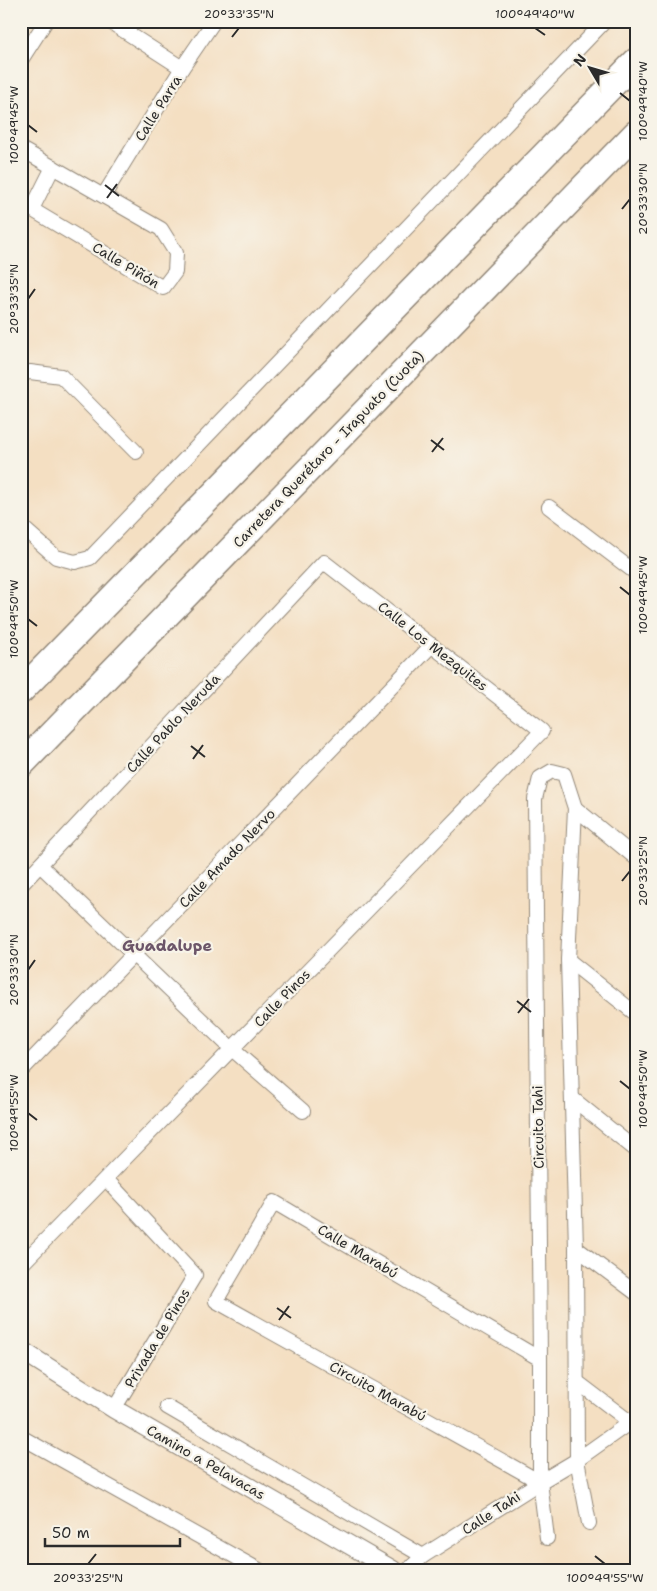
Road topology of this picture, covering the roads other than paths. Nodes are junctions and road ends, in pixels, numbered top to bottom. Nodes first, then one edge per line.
1 (46, 21) edge
2 (109, 21) edge
3 (214, 21) edge
4 (605, 21) edge
5 (21, 60) edge
6 (636, 61) edge
7 (182, 68) junction
8 (636, 133) edge
9 (21, 149) edge
10 (53, 167) junction
11 (104, 195) junction
12 (27, 206) edge
13 (21, 374) edge
14 (136, 452) dead end
15 (549, 507) dead end
16 (21, 526) edge
17 (324, 562) joint
18 (636, 573) edge
19 (432, 645) junction
20 (21, 691) edge
21 (542, 730) joint
22 (21, 765) edge
23 (575, 808) junction
24 (636, 858) edge
25 (40, 865) junction
26 (21, 885) edge
27 (133, 954) junction
28 (568, 960) junction
29 (636, 1014) edge
30 (232, 1049) junction
31 (21, 1071) edge
32 (573, 1099) junction
33 (303, 1111) dead end
34 (636, 1150) edge
35 (106, 1179) junction
36 (576, 1248) junction
37 (21, 1265) edge
38 (636, 1293) edge
39 (216, 1302) joint
40 (21, 1350) edge
41 (540, 1359) junction
42 (576, 1381) junction
43 (167, 1407) dead end
44 (114, 1409) junction
45 (633, 1420) edge
46 (21, 1437) edge
47 (577, 1460) junction
48 (540, 1482) junction
49 (589, 1523) dead end
50 (547, 1538) dead end
51 (423, 1556) junction
52 (259, 1570) edge
53 (393, 1570) edge
54 (408, 1570) edge

1 - 5 street
2 - 7 street
3 - 7 street, Calle Parra
4 - 16 street
6 - 20 highway
7 - 11 street, Calle Parra
8 - 22 highway, Carretera Querétaro - Irapuato (Cuota)
9 - 10 street, Calle Piñón
10 - 11 street, Calle Piñón
10 - 12 street
11 - 12 street, Calle Piñón
13 - 14 street
15 - 18 street
17 - 19 street, Calle Los Mezquites
17 - 25 street, Calle Pablo Neruda
19 - 21 street, Calle Los Mezquites
19 - 27 street, Calle Amado Nervo
21 - 30 street, Calle Pinos
23 - 24 street
23 - 28 street, Circuito Tahi
23 - 41 street, Circuito Tahi
25 - 26 street, Calle Pablo Neruda
25 - 27 street
27 - 30 street
27 - 31 street, Calle Amado Nervo
28 - 29 street
28 - 32 street, Circuito Tahi
30 - 33 street
30 - 35 street, Calle Pinos
32 - 34 street
32 - 36 street, Circuito Tahi
35 - 37 street, Calle Pinos
35 - 44 street, Privada de Pinos
36 - 38 street
36 - 42 street, Circuito Tahi
39 - 41 street, Calle Marabú
39 - 48 street, Circuito Marabú
40 - 44 street, Camino a Pelavacas
41 - 48 street, Circuito Tahi
42 - 45 street
42 - 47 street, Circuito Tahi
43 - 51 street
44 - 53 street, Camino a Pelavacas
45 - 47 street
46 - 52 street
47 - 48 street, Calle Tahi
47 - 49 street, Circuito Tahi
48 - 50 street, Circuito Tahi
48 - 51 street, Calle Tahi
51 - 54 street, Calle Tahi

